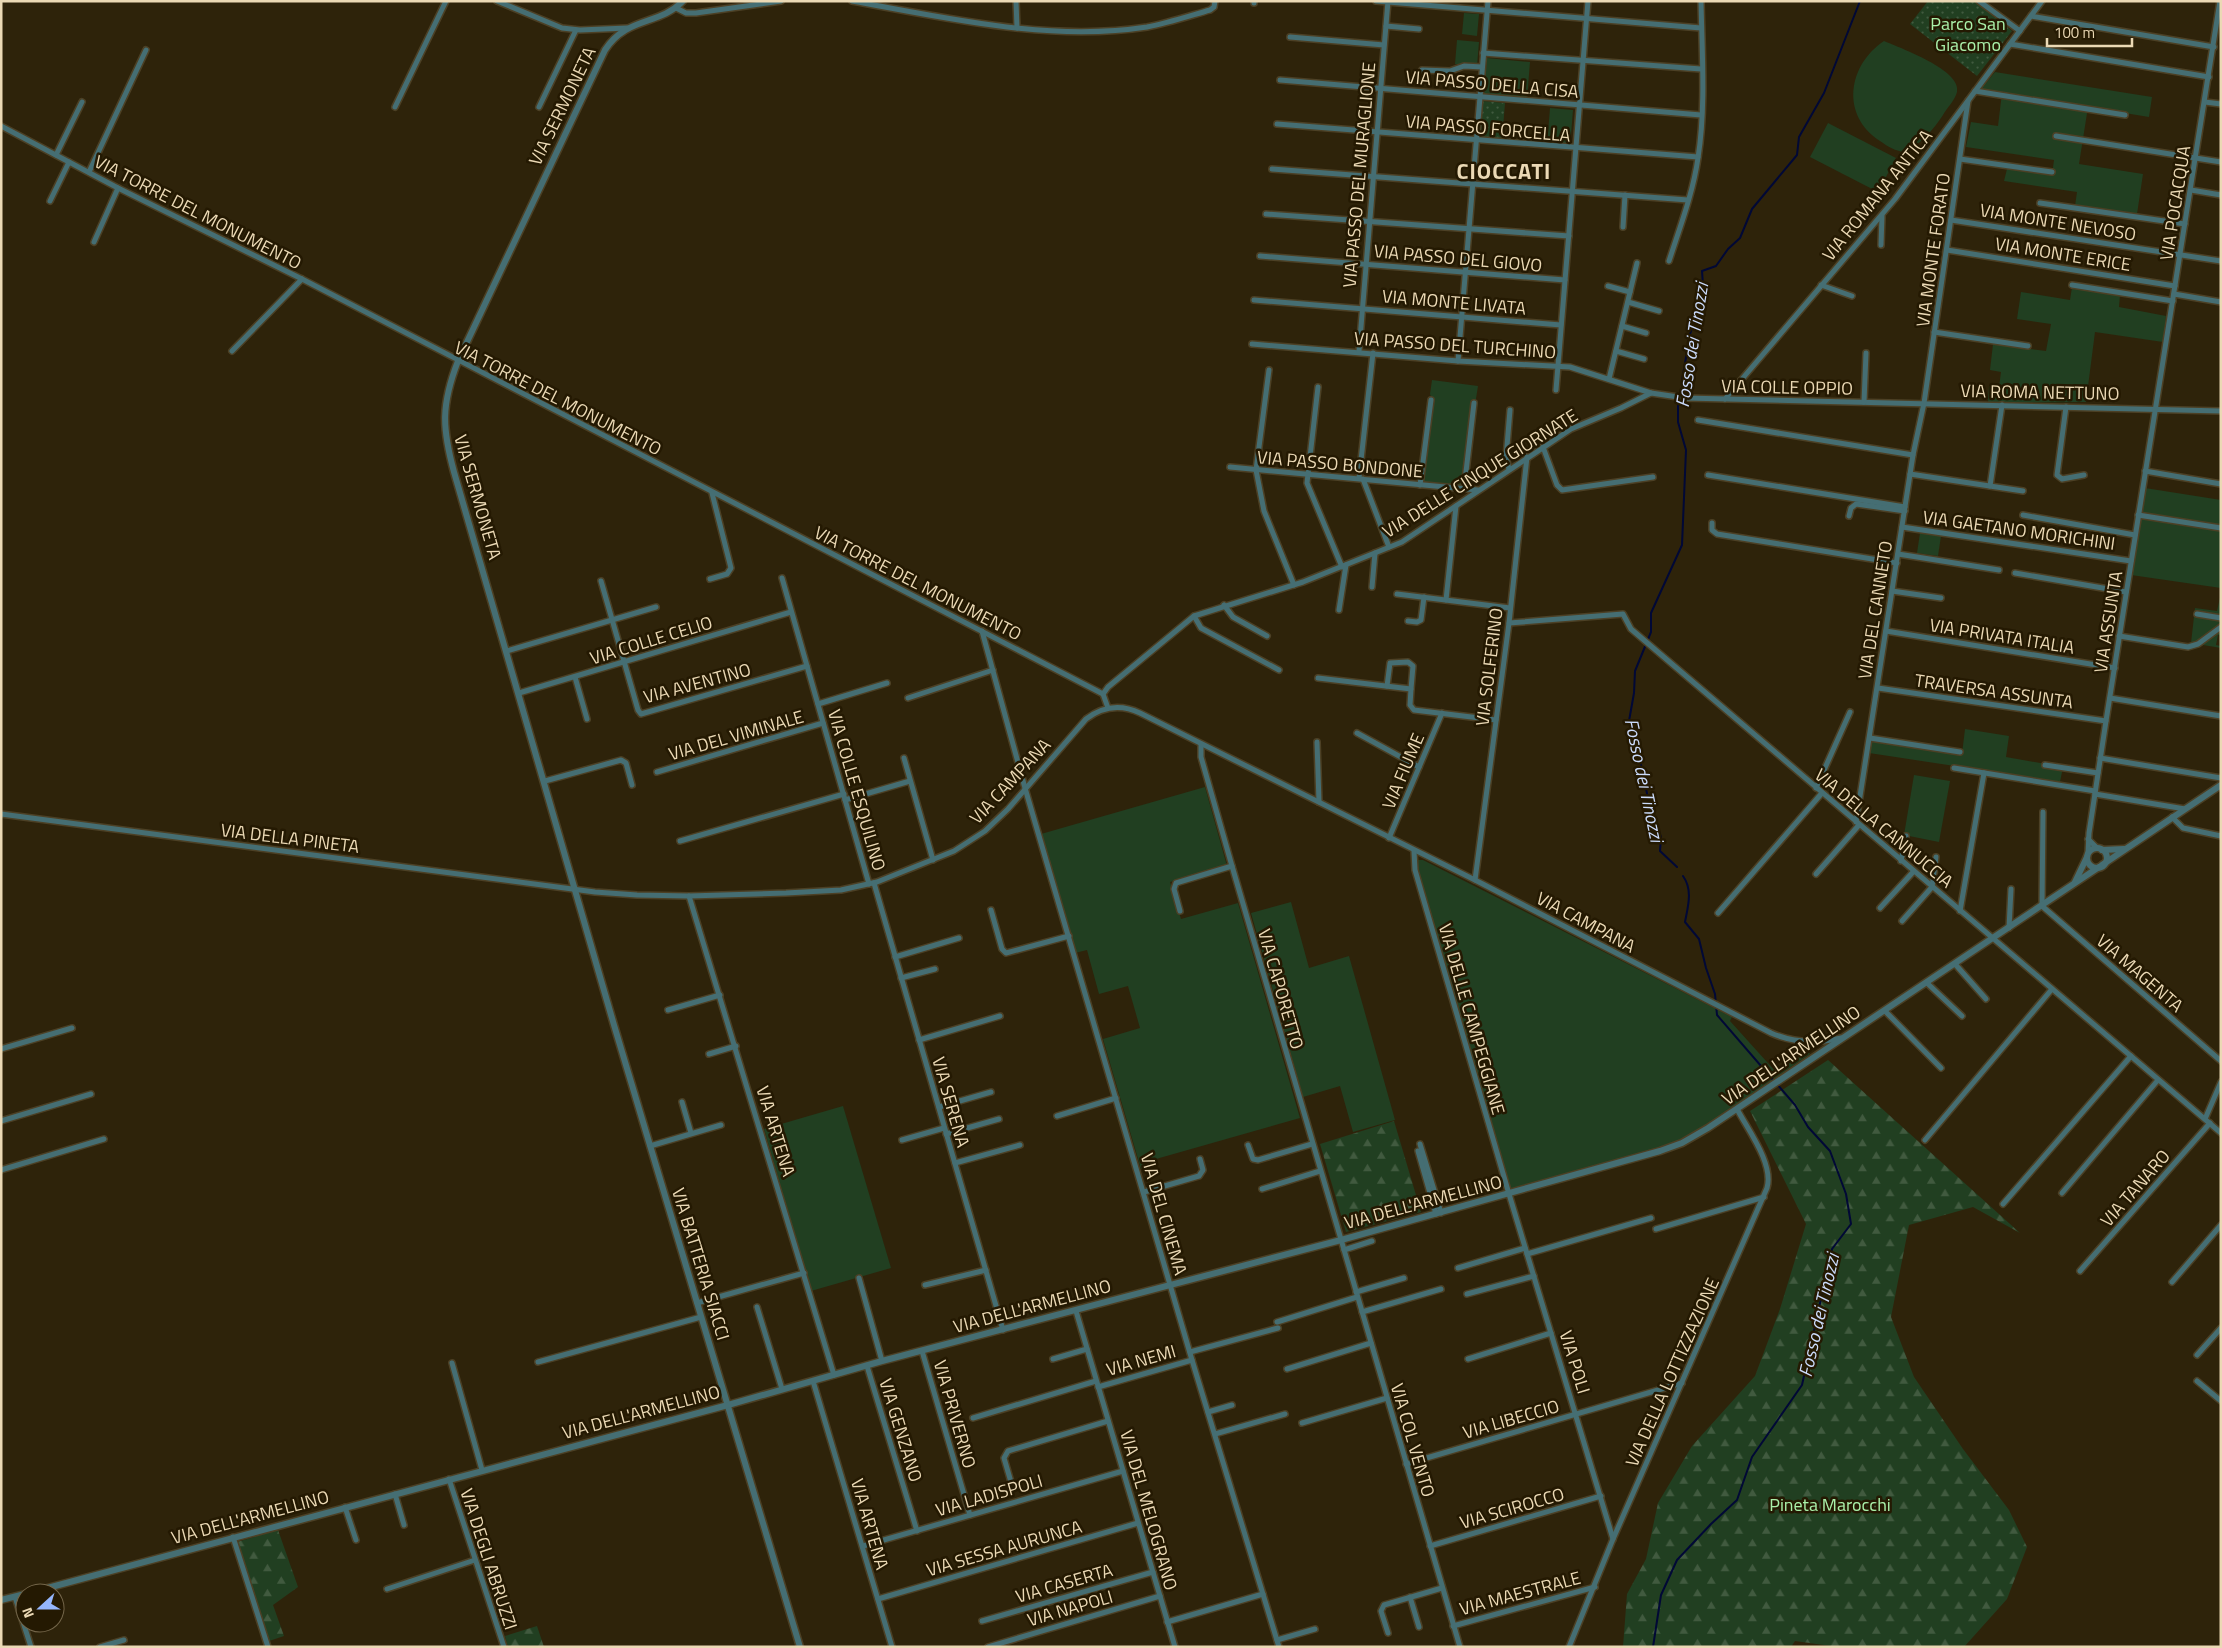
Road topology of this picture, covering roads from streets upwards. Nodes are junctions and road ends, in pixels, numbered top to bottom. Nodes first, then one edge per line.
1 (446, 1) edge
2 (497, 1) edge
3 (684, 1) edge
4 (781, 1) edge
5 (852, 1) edge
6 (1016, 1) edge
7 (1215, 1) edge
8 (1376, 1) edge
9 (1488, 1) edge
10 (1588, 1) edge
11 (1701, 1) edge
12 (1980, 1) edge
13 (2042, 1) edge
14 (2220, 1) edge
15 (1388, 2) edge
16 (676, 8) junction
17 (1488, 9) junction
18 (2031, 16) junction
19 (1587, 19) junction
20 (1386, 26) junction
21 (2219, 27) edge
22 (627, 28) junction
23 (1016, 28) junction
24 (1701, 28) junction
25 (1419, 29) dead end
26 (576, 30) junction
27 (2020, 31) junction
28 (1290, 37) dead end
29 (2010, 44) junction
30 (1384, 45) junction
31 (2214, 47) junction
32 (146, 50) dead end
33 (1484, 53) junction
34 (2212, 56) junction
35 (2221, 57) edge
36 (1583, 60) junction
37 (1482, 67) junction
38 (1701, 69) junction
39 (1422, 70) dead end
40 (2209, 77) junction
41 (1280, 80) dead end
42 (1380, 88) junction
43 (1975, 91) junction
44 (1479, 98) junction
45 (1968, 100) junction
46 (82, 102) dead end
47 (2205, 102) junction
48 (2221, 104) edge
49 (1579, 106) junction
50 (395, 107) dead end
51 (539, 107) dead end
52 (1701, 115) junction
53 (2125, 115) dead end
54 (1277, 124) dead end
55 (1, 126) edge
56 (1377, 132) junction
57 (2056, 136) dead end
58 (1476, 142) junction
59 (1576, 149) junction
60 (56, 155) junction
61 (1698, 157) junction
62 (1960, 159) junction
63 (2196, 159) junction
64 (69, 162) junction
65 (2221, 162) edge
66 (1272, 169) dead end
67 (89, 172) junction
68 (2052, 172) dead end
69 (1373, 177) junction
70 (1472, 184) junction
71 (118, 188) junction
72 (2191, 190) junction
73 (1572, 192) junction
74 (1625, 195) junction
75 (2221, 195) edge
76 (1688, 200) junction
77 (50, 201) dead end
78 (2040, 203) dead end
79 (1266, 214) dead end
80 (1882, 215) junction
81 (1951, 220) junction
82 (1369, 221) junction
83 (2185, 224) junction
84 (1623, 226) dead end
85 (1469, 229) junction
86 (1568, 236) junction
87 (94, 242) dead end
88 (1881, 245) dead end
89 (1947, 250) junction
90 (2180, 254) junction
91 (1260, 256) dead end
92 (1669, 261) dead end
93 (2221, 261) edge
94 (1637, 263) dead end
95 (1365, 264) junction
96 (1465, 273) junction
97 (302, 279) junction
98 (1565, 280) junction
99 (1821, 285) junction
100 (2072, 285) dead end
101 (1608, 286) dead end
102 (2175, 286) junction
103 (1630, 292) junction
104 (2174, 294) junction
105 (1852, 296) dead end
106 (1254, 300) dead end
107 (2173, 301) junction
108 (1628, 302) junction
109 (2221, 302) edge
110 (1362, 307) junction
111 (1658, 311) dead end
112 (1462, 316) junction
113 (1561, 325) junction
114 (1622, 326) junction
115 (1934, 332) junction
116 (1646, 333) dead end
117 (1252, 344) dead end
118 (2028, 346) dead end
119 (232, 351) dead end
120 (1359, 351) junction
121 (1616, 352) junction
122 (1373, 353) junction
123 (1866, 353) dead end
124 (1644, 360) dead end
125 (458, 361) junction
126 (1458, 361) junction
127 (1558, 366) junction
128 (1269, 370) dead end
129 (1609, 379) junction
130 (1318, 387) dead end
131 (1556, 390) dead end
132 (1651, 393) junction
133 (1725, 399) junction
134 (1431, 400) dead end
135 (1864, 402) junction
136 (1474, 403) dead end
137 (1924, 403) junction
138 (2002, 405) junction
139 (2066, 407) junction
140 (2155, 409) junction
141 (1510, 410) dead end
142 (2221, 411) edge
143 (1698, 420) dead end
144 (1543, 447) junction
145 (1913, 455) junction
146 (1528, 457) junction
147 (1230, 468) dead end
148 (1510, 469) junction
149 (1256, 470) junction
150 (2145, 471) junction
151 (1308, 474) junction
152 (1910, 474) junction
153 (1708, 475) dead end
154 (2084, 475) dead end
155 (1654, 477) dead end
156 (1361, 479) junction
157 (1420, 484) junction
158 (2221, 484) edge
159 (1990, 486) junction
160 (1464, 489) junction
161 (1478, 490) junction
162 (2022, 491) dead end
163 (712, 493) junction
164 (1456, 506) junction
165 (1905, 509) junction
166 (2023, 515) dead end
167 (2138, 515) junction
168 (1849, 516) dead end
169 (1712, 523) dead end
170 (1902, 527) junction
171 (2221, 528) edge
172 (2135, 535) junction
173 (1389, 548) junction
174 (1375, 554) junction
175 (1898, 554) junction
176 (2131, 561) junction
177 (1897, 563) junction
178 (1344, 566) junction
179 (1999, 570) dead end
180 (2015, 573) dead end
181 (782, 578) dead end
182 (710, 579) dead end
183 (601, 581) dead end
184 (1294, 585) junction
185 (1372, 586) dead end
186 (1892, 591) junction
187 (2126, 592) junction
188 (1397, 594) dead end
189 (1424, 597) junction
190 (1942, 598) dead end
191 (1446, 600) junction
192 (1224, 605) junction
193 (656, 606) dead end
194 (1510, 608) junction
195 (1339, 610) dead end
196 (791, 612) junction
197 (2197, 614) dead end
198 (1194, 616) junction
199 (2221, 618) edge
200 (612, 620) junction
201 (1408, 621) dead end
202 (1509, 623) junction
203 (2221, 627) edge
204 (982, 631) junction
205 (1886, 631) junction
206 (1267, 636) dead end
207 (2119, 636) junction
208 (507, 651) junction
209 (624, 662) junction
210 (807, 666) junction
211 (2114, 668) junction
212 (993, 670) junction
213 (1279, 670) dead end
214 (575, 677) junction
215 (1318, 678) dead end
216 (887, 683) dead end
217 (1387, 686) junction
218 (1411, 688) junction
219 (1878, 688) junction
220 (519, 693) junction
221 (1102, 694) junction
222 (908, 698) dead end
223 (2110, 698) junction
224 (818, 704) junction
225 (1108, 708) junction
226 (1850, 712) dead end
227 (1442, 714) junction
228 (2221, 716) edge
229 (587, 719) dead end
230 (1496, 720) junction
231 (2106, 721) junction
232 (823, 723) junction
233 (1357, 733) dead end
234 (1870, 738) junction
235 (1317, 742) dead end
236 (1201, 744) junction
237 (1960, 752) dead end
238 (904, 758) dead end
239 (2100, 758) junction
240 (2045, 765) dead end
241 (1419, 766) junction
242 (1954, 768) dead end
243 (657, 772) dead end
244 (1984, 773) junction
245 (2098, 773) junction
246 (2221, 778) edge
247 (545, 781) junction
248 (910, 781) junction
249 (632, 785) dead end
250 (2221, 785) edge
251 (1025, 788) junction
252 (1816, 788) junction
253 (1822, 793) junction
254 (2095, 793) junction
255 (845, 797) junction
256 (1319, 802) junction
257 (2185, 809) junction
258 (2043, 812) dead end
259 (1, 814) edge
260 (2172, 817) junction
261 (1857, 824) junction
262 (1906, 836) dead end
263 (2221, 836) edge
264 (1389, 838) junction
265 (2088, 839) junction
266 (680, 841) dead end
267 (2128, 848) junction
268 (2100, 849) junction
269 (1414, 851) junction
270 (2088, 855) junction
271 (1936, 857) dead end
272 (933, 860) junction
273 (1901, 860) junction
274 (1232, 866) junction
275 (2101, 866) junction
276 (1914, 871) junction
277 (1816, 874) dead end
278 (1475, 880) junction
279 (872, 883) junction
280 (2075, 883) junction
281 (1932, 887) junction
282 (576, 889) junction
283 (2011, 889) dead end
284 (689, 896) junction
285 (2042, 906) junction
286 (1880, 908) dead end
287 (991, 910) dead end
288 (1180, 911) dead end
289 (1960, 911) junction
290 (1718, 913) dead end
291 (1902, 920) dead end
292 (2009, 928) junction
293 (1069, 936) junction
294 (959, 938) dead end
295 (1993, 938) junction
296 (895, 957) junction
297 (1955, 964) junction
298 (935, 969) dead end
299 (901, 978) junction
300 (1927, 983) junction
301 (2052, 989) junction
302 (720, 995) junction
303 (1986, 999) dead end
304 (668, 1010) dead end
305 (1885, 1011) junction
306 (1000, 1016) dead end
307 (1962, 1016) dead end
308 (72, 1028) dead end
309 (1846, 1037) junction
310 (919, 1040) junction
311 (736, 1046) junction
312 (1, 1049) edge
313 (709, 1054) dead end
314 (2131, 1056) junction
315 (2221, 1061) edge
316 (1941, 1068) dead end
317 (2158, 1080) junction
318 (2221, 1082) edge
319 (991, 1092) dead end
320 (91, 1094) dead end
321 (1116, 1098) junction
322 (682, 1102) dead end
323 (938, 1108) junction
324 (1737, 1109) junction
325 (1058, 1116) dead end
326 (999, 1119) dead end
327 (1, 1121) edge
328 (2207, 1121) junction
329 (721, 1125) dead end
330 (944, 1128) junction
331 (691, 1133) junction
332 (2221, 1133) edge
333 (946, 1134) junction
334 (104, 1139) dead end
335 (902, 1140) dead end
336 (1925, 1140) dead end
337 (1312, 1144) junction
338 (1420, 1144) dead end
339 (1020, 1145) dead end
340 (1248, 1145) dead end
341 (650, 1146) junction
342 (1418, 1151) dead end
343 (1200, 1159) dead end
344 (955, 1163) junction
345 (1, 1170) edge
346 (1320, 1171) junction
347 (1262, 1189) dead end
348 (1144, 1192) junction
349 (2062, 1193) dead end
350 (1509, 1194) junction
351 (1764, 1197) junction
352 (2003, 1204) dead end
353 (1438, 1214) junction
354 (1651, 1218) dead end
355 (2221, 1225) edge
356 (1656, 1229) dead end
357 (1341, 1240) junction
358 (1372, 1241) dead end
359 (1344, 1250) junction
360 (1526, 1251) junction
361 (1458, 1268) dead end
362 (986, 1270) junction
363 (2080, 1271) dead end
364 (804, 1273) junction
365 (1534, 1276) junction
366 (859, 1278) dead end
367 (1404, 1278) dead end
368 (2172, 1282) dead end
369 (1170, 1285) junction
370 (925, 1286) dead end
371 (1441, 1289) dead end
372 (1357, 1294) junction
373 (1467, 1294) dead end
374 (697, 1303) junction
375 (757, 1307) dead end
376 (1076, 1311) junction
377 (1362, 1312) junction
378 (701, 1317) junction
379 (2221, 1328) edge
380 (1003, 1330) junction
381 (1552, 1333) junction
382 (1371, 1343) junction
383 (1087, 1349) junction
384 (922, 1351) junction
385 (1190, 1352) junction
386 (2197, 1355) dead end
387 (1053, 1359) dead end
388 (1468, 1359) dead end
389 (1192, 1360) junction
390 (882, 1361) junction
391 (538, 1362) dead end
392 (452, 1363) dead end
393 (867, 1366) junction
394 (1287, 1369) dead end
395 (834, 1375) junction
396 (2197, 1380) dead end
397 (813, 1381) junction
398 (1682, 1383) junction
399 (1097, 1384) junction
400 (782, 1390) junction
401 (1387, 1398) junction
402 (2221, 1400) edge
403 (728, 1405) junction
404 (1232, 1405) dead end
405 (1208, 1412) junction
406 (1285, 1414) dead end
407 (1576, 1414) junction
408 (972, 1418) dead end
409 (1108, 1421) junction
410 (1302, 1423) dead end
411 (1215, 1434) junction
412 (1406, 1464) junction
413 (482, 1470) junction
414 (1123, 1471) junction
415 (448, 1479) junction
416 (1011, 1482) dead end
417 (394, 1494) junction
418 (1601, 1496) junction
419 (345, 1507) junction
420 (970, 1515) junction
421 (1138, 1524) junction
422 (404, 1525) dead end
423 (917, 1531) junction
424 (233, 1537) junction
425 (1613, 1539) junction
426 (356, 1540) dead end
427 (863, 1546) junction
428 (1430, 1546) junction
429 (475, 1560) junction
430 (1153, 1572) junction
431 (65, 1583) edge
432 (1595, 1587) junction
433 (1442, 1588) junction
434 (387, 1590) dead end
435 (1263, 1594) junction
436 (1160, 1596) junction
437 (15, 1597) edge
438 (1410, 1597) junction
439 (878, 1599) junction
440 (1, 1600) edge
441 (982, 1621) dead end
442 (1168, 1622) junction
443 (1453, 1626) junction
444 (1419, 1627) dead end
445 (1315, 1629) dead end
446 (1388, 1632) dead end
447 (27, 1633) edge
448 (124, 1640) dead end
449 (1277, 1640) junction
450 (31, 1647) edge
451 (100, 1647) edge
452 (268, 1647) edge
453 (504, 1647) edge
454 (800, 1647) edge
455 (892, 1647) edge
456 (988, 1647) edge
457 (1175, 1647) edge
458 (1279, 1647) edge
459 (1460, 1647) edge
460 (1569, 1647) edge

1 - 50 street
2 - 26 street
3 - 16 street, VIA SERMONETA
4 - 16 street
5 - 23 street
6 - 23 street
7 - 23 street
8 - 15 street
9 - 17 street
10 - 19 street
11 - 24 street
12 - 27 street
13 - 18 street, VIA ROMANA ANTICA
14 - 21 street, VIA POCACQUA
15 - 17 street
15 - 20 street, VIA PASSO DEL MURAGLIONE
16 - 22 street, VIA SERMONETA
17 - 19 street
17 - 33 street
18 - 27 street, VIA ROMANA ANTICA
18 - 31 street
19 - 24 street
19 - 36 street
20 - 25 street
20 - 30 street, VIA PASSO DEL MURAGLIONE
21 - 31 street, VIA POCACQUA
22 - 26 street
22 - 125 street, VIA SERMONETA
24 - 38 street
26 - 51 street
27 - 29 street, VIA ROMANA ANTICA
28 - 30 street
29 - 40 street
29 - 43 street, VIA ROMANA ANTICA
30 - 42 street, VIA PASSO DEL MURAGLIONE
31 - 34 street, VIA POCACQUA
32 - 67 street
33 - 36 street
33 - 37 street
34 - 35 street
34 - 40 street, VIA POCACQUA
36 - 38 street
36 - 49 street
37 - 39 street
37 - 44 street
38 - 52 street
40 - 47 street, VIA POCACQUA
41 - 42 street, VIA PASSO DELLA CISA
42 - 44 street, VIA PASSO DELLA CISA
42 - 56 street, VIA PASSO DEL MURAGLIONE
43 - 45 street, VIA ROMANA ANTICA
43 - 53 street
44 - 49 street, VIA PASSO DELLA CISA
44 - 58 street
45 - 62 street, VIA MONTE FORATO
45 - 80 street, VIA ROMANA ANTICA
46 - 60 street
47 - 48 street
47 - 63 street, VIA POCACQUA
49 - 52 street, VIA PASSO DELLA CISA
49 - 59 street
52 - 61 street
54 - 56 street, VIA PASSO FORCELLA
55 - 60 street, VIA TORRE DEL MONUMENTO
56 - 58 street, VIA PASSO FORCELLA
56 - 69 street, VIA PASSO DEL MURAGLIONE
57 - 63 street
58 - 59 street, VIA PASSO FORCELLA
58 - 70 street
59 - 61 street, VIA PASSO FORCELLA
59 - 73 street
60 - 64 street, VIA TORRE DEL MONUMENTO
61 - 76 street
62 - 68 street
62 - 81 street, VIA MONTE FORATO
63 - 65 street
63 - 72 street, VIA POCACQUA
64 - 67 street, VIA TORRE DEL MONUMENTO
64 - 77 street
66 - 69 street
67 - 71 street, VIA TORRE DEL MONUMENTO
69 - 70 street
69 - 82 street, VIA PASSO DEL MURAGLIONE
70 - 73 street
70 - 85 street
71 - 87 street
71 - 97 street, VIA TORRE DEL MONUMENTO
72 - 75 street
72 - 83 street, VIA POCACQUA
73 - 74 street
73 - 86 street
74 - 76 street
74 - 84 street
76 - 92 street
78 - 83 street
79 - 82 street
80 - 88 street
80 - 99 street, VIA ROMANA ANTICA
81 - 89 street, VIA MONTE FORATO
81 - 90 street, VIA MONTE NEVOSO
82 - 85 street
82 - 95 street, VIA PASSO DEL MURAGLIONE
83 - 90 street, VIA POCACQUA
85 - 86 street
85 - 96 street
86 - 98 street
89 - 102 street, VIA MONTE ERICE
89 - 115 street, VIA MONTE FORATO
90 - 93 street, VIA MONTE NEVOSO
90 - 102 street, VIA POCACQUA
91 - 95 street, VIA PASSO DEL GIOVO
94 - 103 street
95 - 96 street, VIA PASSO DEL GIOVO
95 - 110 street, VIA PASSO DEL MURAGLIONE
96 - 98 street, VIA PASSO DEL GIOVO
96 - 112 street
97 - 119 street
97 - 125 street, VIA TORRE DEL MONUMENTO
98 - 113 street
99 - 105 street
99 - 133 street, VIA ROMANA ANTICA
100 - 107 street
101 - 103 street
102 - 104 street, VIA POCACQUA
103 - 108 street
104 - 107 street, VIA POCACQUA
104 - 109 street
106 - 110 street, VIA MONTE LIVATA
107 - 140 street, VIA POCACQUA
108 - 111 street
108 - 114 street
110 - 112 street, VIA MONTE LIVATA
110 - 120 street, VIA PASSO DEL MURAGLIONE
112 - 113 street, VIA MONTE LIVATA
112 - 126 street
113 - 127 street
114 - 116 street
114 - 121 street
115 - 118 street
115 - 137 street, VIA MONTE FORATO
117 - 120 street, VIA PASSO DEL TURCHINO
120 - 122 street, VIA PASSO DEL TURCHINO
121 - 124 street
121 - 129 street
122 - 126 street, VIA PASSO DEL TURCHINO
122 - 156 street
123 - 135 street
125 - 163 street, VIA TORRE DEL MONUMENTO
125 - 208 street, VIA SERMONETA
126 - 127 street, VIA PASSO DEL TURCHINO
127 - 129 street, VIA PASSO DEL TURCHINO
127 - 131 street
128 - 149 street
129 - 132 street, VIA PASSO DEL TURCHINO
130 - 151 street
132 - 133 street, VIA COLLE OPPIO
132 - 144 street, VIA DELLE CINQUE GIORNATE
133 - 135 street, VIA COLLE OPPIO
134 - 157 street
135 - 137 street, VIA COLLE OPPIO
136 - 160 street
137 - 138 street, VIA ROMA NETTUNO
137 - 145 street, VIA DEL CANNETO
138 - 139 street, VIA ROMA NETTUNO
138 - 159 street
139 - 140 street, VIA ROMA NETTUNO
139 - 154 street
140 - 142 street, VIA ROMA NETTUNO
140 - 150 street, VIA ASSUNTA
141 - 148 street
143 - 145 street
144 - 146 street, VIA DELLE CINQUE GIORNATE
144 - 155 street
145 - 152 street, VIA DEL CANNETO
146 - 148 street, VIA DELLE CINQUE GIORNATE
146 - 194 street, VIA SOLFERINO
147 - 149 street, VIA PASSO BONDONE
148 - 161 street, VIA DELLE CINQUE GIORNATE
149 - 151 street, VIA PASSO BONDONE
149 - 184 street
150 - 158 street
150 - 167 street, VIA ASSUNTA
151 - 156 street, VIA PASSO BONDONE
151 - 178 street
152 - 159 street
152 - 165 street, VIA DEL CANNETO
153 - 165 street
156 - 157 street, VIA PASSO BONDONE
156 - 173 street
157 - 160 street, VIA PASSO BONDONE
159 - 162 street
160 - 161 street, VIA PASSO BONDONE
161 - 164 street, VIA DELLE CINQUE GIORNATE
163 - 182 street
163 - 204 street, VIA TORRE DEL MONUMENTO
164 - 173 street, VIA DELLE CINQUE GIORNATE
164 - 191 street
165 - 168 street
165 - 170 street, VIA DEL CANNETO
166 - 172 street
167 - 171 street
167 - 172 street, VIA ASSUNTA
169 - 177 street
170 - 175 street, VIA DEL CANNETO
170 - 176 street, VIA GAETANO MORICHINI
172 - 176 street, VIA ASSUNTA
173 - 174 street, VIA DELLE CINQUE GIORNATE
174 - 178 street, VIA DELLE CINQUE GIORNATE
174 - 185 street
175 - 177 street, VIA DEL CANNETO
175 - 179 street
176 - 187 street, VIA ASSUNTA
177 - 186 street, VIA DEL CANNETO
178 - 184 street, VIA DELLE CINQUE GIORNATE
178 - 195 street
180 - 187 street
181 - 196 street, VIA COLLE ESQUILINO
183 - 200 street, VIA AVENTINO
184 - 192 street, VIA DELLE CINQUE GIORNATE
186 - 190 street
186 - 205 street, VIA DEL CANNETO
187 - 207 street, VIA ASSUNTA
188 - 189 street
189 - 191 street
189 - 201 street
191 - 194 street
192 - 198 street, VIA DELLE CINQUE GIORNATE
192 - 206 street
193 - 200 street
194 - 202 street, VIA SOLFERINO
196 - 209 street, VIA COLLE CELIO
196 - 210 street, VIA COLLE ESQUILINO
197 - 199 street
198 - 213 street
198 - 221 street, VIA DELLE CINQUE GIORNATE
200 - 208 street
200 - 209 street, VIA AVENTINO
202 - 230 street, VIA SOLFERINO
202 - 252 street, VIA DELLA CANNUCCIA
203 - 207 street
204 - 212 street, VIA DEL CINEMA
204 - 221 street, VIA TORRE DEL MONUMENTO
205 - 211 street, VIA PRIVATA ITALIA
205 - 219 street, VIA DEL CANNETO
207 - 211 street, VIA ASSUNTA
208 - 220 street, VIA SERMONETA
209 - 210 street, VIA AVENTINO
209 - 214 street, VIA COLLE CELIO
210 - 224 street, VIA COLLE ESQUILINO
211 - 223 street, VIA ASSUNTA
212 - 222 street
212 - 251 street, VIA DEL CINEMA
214 - 220 street, VIA COLLE CELIO
214 - 229 street
215 - 217 street
216 - 224 street, VIA COLLE ESQUILINO
217 - 218 street
217 - 218 street
218 - 227 street
219 - 231 street, TRAVERSA ASSUNTA
219 - 234 street, VIA DEL CANNETO
220 - 247 street, VIA SERMONETA
221 - 225 street
223 - 228 street
223 - 231 street, VIA ASSUNTA
224 - 232 street, VIA COLLE ESQUILINO
225 - 236 street, VIA CAMPANA
225 - 251 street, VIA CAMPANA
226 - 252 street
227 - 230 street
227 - 241 street, VIA FIUME
230 - 278 street, VIA SOLFERINO
231 - 239 street, VIA ASSUNTA
232 - 243 street, VIA DEL VIMINALE
232 - 255 street, VIA COLLE ESQUILINO
233 - 241 street
234 - 237 street
234 - 261 street, VIA DEL CANNETO
235 - 256 street
236 - 256 street, VIA CAMPANA
236 - 274 street, VIA CAPORETTO
238 - 248 street
239 - 245 street, VIA ASSUNTA
239 - 246 street
240 - 245 street
241 - 264 street, VIA FIUME
242 - 244 street
244 - 254 street
244 - 289 street
245 - 254 street, VIA ASSUNTA
247 - 249 street
247 - 282 street, VIA SERMONETA
248 - 255 street
248 - 272 street
250 - 257 street, VIA DELL'ARMELLINO
251 - 272 street, VIA CAMPANA
251 - 293 street, VIA DEL CINEMA
252 - 253 street, VIA DELLA CANNUCCIA
253 - 261 street, VIA DELLA CANNUCCIA
253 - 290 street
254 - 257 street
254 - 265 street, VIA ASSUNTA
255 - 266 street
255 - 279 street, VIA COLLE ESQUILINO
256 - 264 street, VIA CAMPANA
257 - 260 street, VIA DELL'ARMELLINO
258 - 285 street
259 - 282 street, VIA DELLA PINETA
260 - 263 street
260 - 267 street, VIA DELL'ARMELLINO
261 - 273 street, VIA DELLA CANNUCCIA
261 - 277 street
262 - 273 street
264 - 269 street, VIA CAMPANA
265 - 268 street
265 - 270 street, VIA ASSUNTA
267 - 268 street
267 - 275 street, VIA DELL'ARMELLINO
268 - 270 street
268 - 275 street
269 - 278 street, VIA CAMPANA
269 - 350 street, VIA DELLE CAMPEGGIANE
270 - 275 street
270 - 280 street
271 - 281 street
272 - 279 street, VIA CAMPANA
273 - 276 street, VIA DELLA CANNUCCIA
274 - 288 street
274 - 337 street, VIA CAPORETTO
275 - 280 street, VIA DELL'ARMELLINO
276 - 281 street, VIA DELLA CANNUCCIA
276 - 286 street
278 - 309 street, VIA CAMPANA
279 - 284 street, VIA CAMPANA
279 - 296 street, VIA SERENA
280 - 285 street, VIA DELL'ARMELLINO
281 - 289 street, VIA DELLA CANNUCCIA
281 - 291 street
282 - 284 street, VIA CAMPANA
282 - 341 street, VIA BATTERIA SIACCI
283 - 292 street
284 - 302 street, VIA ARTENA
285 - 292 street, VIA DELL'ARMELLINO
285 - 315 street, VIA MAGENTA
287 - 293 street
289 - 295 street, VIA DELLA CANNUCCIA
292 - 295 street, VIA DELL'ARMELLINO
293 - 321 street, VIA DEL CINEMA
294 - 296 street
295 - 297 street, VIA DELL'ARMELLINO
295 - 301 street, VIA DELLA CANNUCCIA
296 - 299 street, VIA SERENA
297 - 300 street, VIA DELL'ARMELLINO
297 - 303 street
298 - 299 street
299 - 310 street, VIA SERENA
300 - 305 street, VIA DELL'ARMELLINO
300 - 307 street
301 - 314 street, VIA DELLA CANNUCCIA
301 - 336 street
302 - 304 street
302 - 311 street, VIA ARTENA
305 - 309 street, VIA DELL'ARMELLINO
305 - 316 street
306 - 310 street
308 - 312 street
309 - 324 street, VIA DELL'ARMELLINO
310 - 323 street, VIA SERENA
311 - 313 street
311 - 364 street, VIA ARTENA
314 - 317 street, VIA DELLA CANNUCCIA
314 - 352 street
317 - 328 street, VIA DELLA CANNUCCIA
317 - 349 street
318 - 328 street
319 - 323 street
320 - 327 street
321 - 325 street
321 - 348 street, VIA DEL CINEMA
322 - 331 street
323 - 330 street, VIA SERENA
324 - 350 street, VIA DELL'ARMELLINO
324 - 351 street, VIA DELLA LOTTIZZAZIONE
326 - 333 street
328 - 332 street, VIA DELLA CANNUCCIA
328 - 363 street, VIA TANARO
329 - 331 street
330 - 333 street, VIA SERENA
330 - 335 street
331 - 341 street
333 - 344 street, VIA SERENA
334 - 345 street
337 - 340 street
337 - 346 street, VIA CAPORETTO
338 - 353 street
339 - 344 street
341 - 374 street, VIA BATTERIA SIACCI
342 - 353 street
343 - 348 street
344 - 362 street, VIA SERENA
346 - 347 street
346 - 357 street, VIA CAPORETTO
348 - 369 street, VIA DEL CINEMA
350 - 353 street, VIA DELL'ARMELLINO
350 - 360 street, VIA POLI
351 - 356 street
351 - 398 street, VIA DELLA LOTTIZZAZIONE
353 - 357 street, VIA DELL'ARMELLINO
354 - 360 street
355 - 368 street
357 - 359 street, VIA COL VENTO
357 - 369 street, VIA DELL'ARMELLINO
358 - 359 street
359 - 372 street, VIA COL VENTO
360 - 361 street
360 - 365 street, VIA POLI
362 - 370 street
362 - 380 street, VIA SERENA
364 - 374 street
364 - 395 street, VIA ARTENA
365 - 373 street
365 - 381 street, VIA POLI
366 - 390 street
367 - 372 street
369 - 376 street, VIA DELL'ARMELLINO
369 - 385 street, VIA DEL CINEMA
371 - 377 street
372 - 377 street, VIA COL VENTO
372 - 385 street
374 - 378 street, VIA BATTERIA SIACCI
375 - 400 street
376 - 380 street, VIA DELL'ARMELLINO
376 - 383 street, VIA DEL MELOGRANO
377 - 382 street, VIA COL VENTO
378 - 391 street
378 - 403 street, VIA BATTERIA SIACCI
379 - 386 street
380 - 384 street, VIA DELL'ARMELLINO
381 - 388 street
381 - 407 street, VIA POLI
382 - 394 street
382 - 401 street, VIA COL VENTO
383 - 387 street
383 - 399 street, VIA DEL MELOGRANO
384 - 390 street, VIA DELL'ARMELLINO
384 - 420 street, VIA PRIVERNO
385 - 389 street, VIA DEL CINEMA
389 - 399 street, VIA NEMI
389 - 405 street, VIA DEL CINEMA
390 - 393 street, VIA DELL'ARMELLINO
392 - 413 street
393 - 395 street, VIA DELL'ARMELLINO
393 - 423 street, VIA GENZANO
395 - 397 street, VIA DELL'ARMELLINO
396 - 402 street
397 - 400 street, VIA DELL'ARMELLINO
397 - 427 street, VIA ARTENA
398 - 407 street, VIA LIBECCIO
398 - 425 street, VIA DELLA LOTTIZZAZIONE
399 - 408 street
399 - 409 street, VIA DEL MELOGRANO
400 - 403 street, VIA DELL'ARMELLINO
401 - 410 street
401 - 412 street, VIA COL VENTO
403 - 413 street, VIA DELL'ARMELLINO
403 - 454 street, VIA BATTERIA SIACCI
404 - 405 street
405 - 411 street, VIA DEL CINEMA
406 - 411 street
407 - 412 street, VIA LIBECCIO
407 - 418 street, VIA POLI
409 - 414 street, VIA DEL MELOGRANO
409 - 416 street
411 - 435 street, VIA DEL CINEMA
412 - 428 street, VIA COL VENTO
413 - 415 street, VIA DELL'ARMELLINO
414 - 420 street, VIA LADISPOLI
414 - 421 street, VIA DEL MELOGRANO
415 - 417 street, VIA DELL'ARMELLINO
415 - 429 street, VIA DEGLI ABRUZZI
417 - 419 street, VIA DELL'ARMELLINO
417 - 422 street
418 - 425 street, VIA POLI
418 - 428 street, VIA SCIROCCO
419 - 424 street, VIA DELL'ARMELLINO
419 - 426 street
420 - 423 street, VIA LADISPOLI
421 - 430 street, VIA DEL MELOGRANO
421 - 439 street, VIA SESSA AURUNCA
423 - 427 street, VIA LADISPOLI
424 - 431 street, VIA DELL'ARMELLINO
424 - 452 street
425 - 432 street, VIA DELLA LOTTIZZAZIONE
427 - 439 street, VIA ARTENA
428 - 433 street, VIA COL VENTO
429 - 434 street
429 - 453 street, VIA DEGLI ABRUZZI
430 - 436 street, VIA DEL MELOGRANO
430 - 441 street, VIA CASERTA
432 - 443 street, VIA MAESTRALE
432 - 460 street, VIA DELLA LOTTIZZAZIONE
433 - 438 street
433 - 443 street, VIA COL VENTO
435 - 442 street
435 - 449 street, VIA DEL CINEMA
436 - 442 street, VIA DEL MELOGRANO
436 - 456 street, VIA NAPOLI
437 - 440 street
438 - 444 street
438 - 446 street
439 - 455 street, VIA ARTENA
442 - 457 street, VIA DEL MELOGRANO
443 - 459 street, VIA COL VENTO
445 - 449 street
447 - 450 street
448 - 451 street
449 - 458 street, VIA DEL CINEMA

